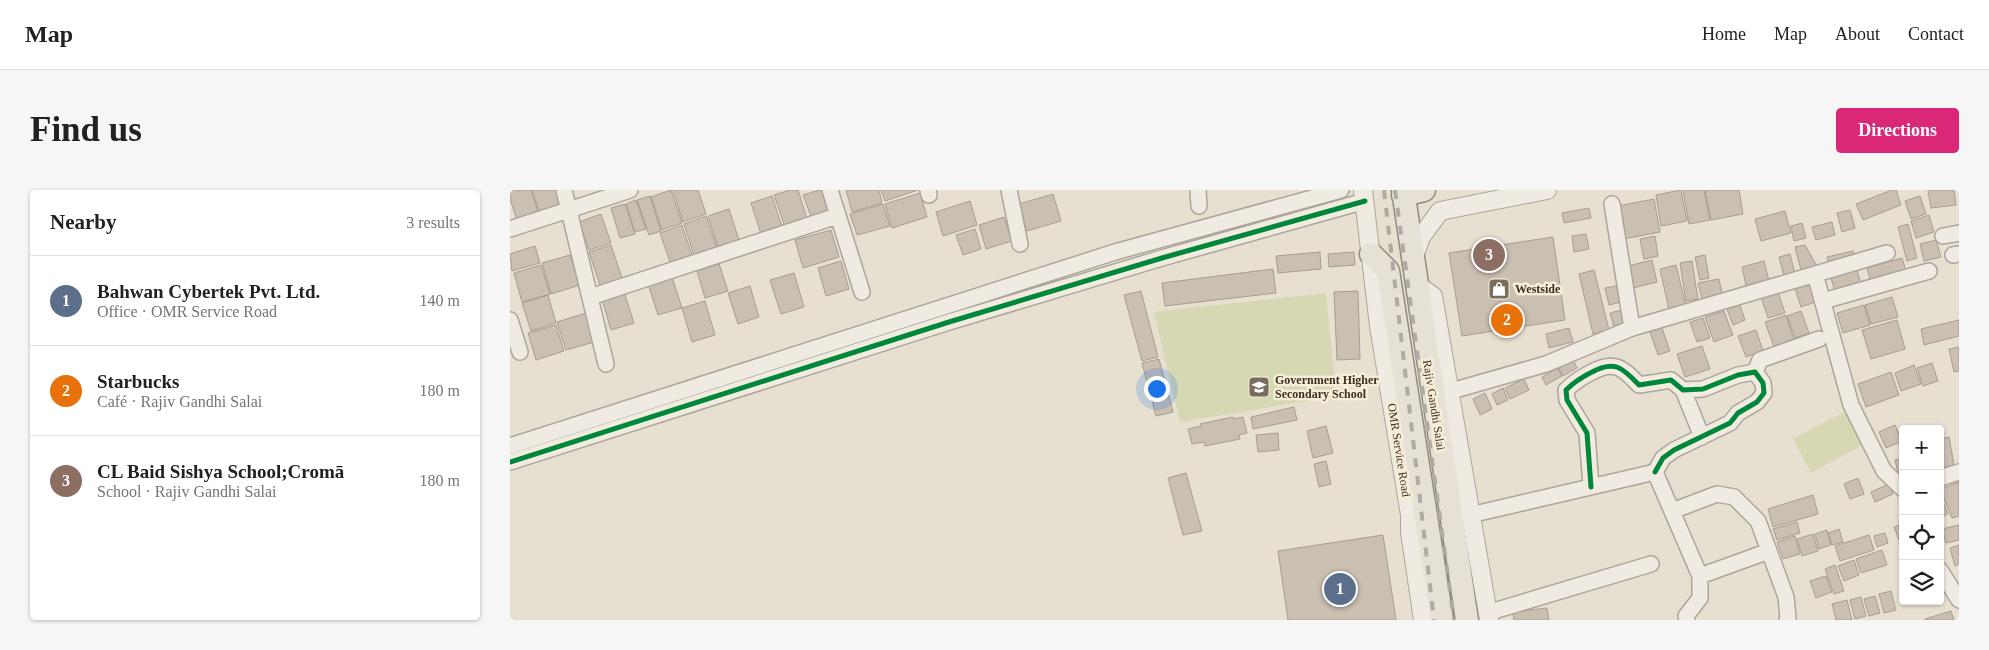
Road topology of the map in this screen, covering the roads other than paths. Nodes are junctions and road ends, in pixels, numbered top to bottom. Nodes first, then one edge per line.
1 (564, 190) edge
2 (630, 190) edge
3 (830, 190) edge
4 (1009, 190) edge
5 (1198, 190) edge
6 (1341, 190) edge
7 (1547, 190) edge
8 (1410, 192) edge
9 (1364, 196) edge
10 (1612, 204) dead end
11 (1199, 206) dead end
12 (569, 209) junction
13 (837, 216) junction
14 (510, 229) edge
15 (1959, 233) edge
16 (1943, 236) dead end
17 (1020, 244) dead end
18 (1887, 252) dead end
19 (1371, 254) junction
20 (1412, 260) junction
21 (1929, 271) dead end
22 (1815, 274) junction
23 (1416, 284) junction
24 (862, 292) dead end
25 (590, 297) junction
26 (1823, 301) junction
27 (510, 320) edge
28 (1632, 328) junction
29 (1819, 339) dead end
30 (520, 352) dead end
31 (606, 364) dead end
32 (1755, 372) junction
33 (1683, 390) junction
34 (1448, 392) junction
35 (1702, 437) junction
36 (510, 446) edge
37 (510, 462) edge
38 (1655, 472) junction
39 (1959, 472) edge
40 (1944, 477) edge
41 (1899, 485) edge
42 (1591, 487) junction
43 (1672, 510) junction
44 (1470, 515) junction
45 (1769, 551) junction
46 (1651, 564) dead end
47 (1700, 576) junction
48 (1944, 576) edge
49 (1959, 600) edge
50 (1481, 618) edge
51 (1423, 620) edge
52 (1442, 620) edge
53 (1687, 620) edge
54 (1787, 620) edge

1 - 12 street
2 - 12 street
3 - 13 street
4 - 17 street
5 - 11 street
6 - 36 street
7 - 20 street
8 - 20 main road, Rajiv Gandhi Salai
9 - 19 street, OMR Service Road
9 - 37 street
10 - 28 street
12 - 14 street
12 - 25 street
13 - 24 street
13 - 25 street
15 - 16 street
18 - 22 street
19 - 51 street, OMR Service Road
19 - 52 main road, Rajiv Gandhi Salai
20 - 23 main road, Rajiv Gandhi Salai
21 - 26 street
22 - 26 street
22 - 28 street
23 - 34 street
23 - 50 main road, Rajiv Gandhi Salai
25 - 31 street
26 - 41 street
27 - 30 street
28 - 34 street
29 - 32 street
32 - 33 street
32 - 35 street
33 - 35 street
33 - 42 street
34 - 44 street
35 - 38 street
38 - 42 street
38 - 43 street
39 - 40 street
42 - 44 street
43 - 45 street
43 - 47 street
44 - 50 street
45 - 47 street
45 - 54 street
46 - 50 street
47 - 53 street
48 - 49 street

